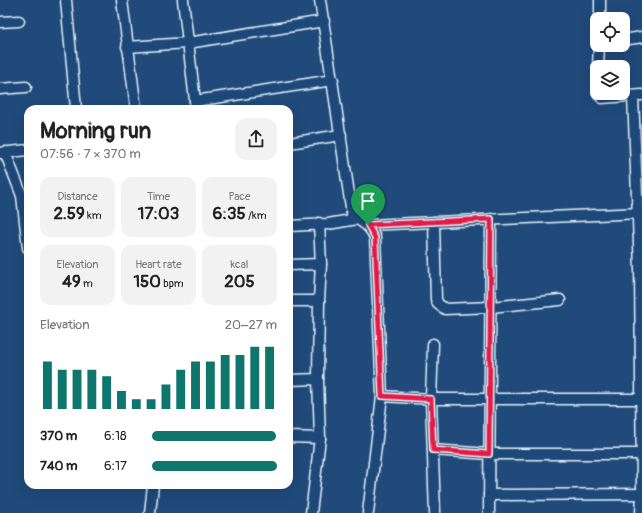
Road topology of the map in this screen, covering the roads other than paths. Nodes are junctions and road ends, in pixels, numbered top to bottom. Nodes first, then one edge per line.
1 (66, 0) edge
2 (122, 0) edge
3 (183, 0) edge
4 (320, 0) edge
5 (600, 0) edge
6 (600, 12) edge
7 (19, 21) dead end
8 (0, 22) edge
9 (324, 22) junction
10 (642, 37) edge
11 (630, 39) edge
12 (188, 43) junction
13 (127, 47) junction
14 (332, 80) junction
15 (26, 87) dead end
16 (0, 88) edge
17 (637, 95) edge
18 (76, 105) edge
19 (135, 105) edge
20 (195, 105) edge
21 (341, 135) junction
22 (293, 142) edge
23 (24, 150) edge
24 (639, 151) edge
25 (2, 152) edge
26 (24, 213) edge
27 (640, 214) edge
28 (357, 219) junction
29 (491, 219) junction
30 (434, 222) junction
31 (319, 223) junction
32 (368, 225) junction
33 (293, 226) edge
34 (321, 264) junction
35 (293, 265) edge
36 (641, 269) edge
37 (560, 300) dead end
38 (293, 301) edge
39 (319, 301) junction
40 (491, 307) junction
41 (642, 327) edge
42 (433, 344) dead end
43 (318, 379) junction
44 (293, 380) edge
45 (382, 396) junction
46 (489, 398) junction
47 (431, 399) junction
48 (641, 399) edge
49 (293, 437) edge
50 (320, 438) junction
51 (433, 450) junction
52 (489, 454) junction
53 (642, 454) edge
54 (642, 488) edge
55 (153, 489) edge
56 (489, 495) junction
57 (642, 495) edge
58 (150, 513) edge
59 (311, 513) edge
60 (368, 513) edge
61 (435, 513) edge
62 (489, 513) edge
63 (641, 513) edge

1 - 18 street
2 - 13 street
3 - 12 street
4 - 9 street
5 - 6 street
7 - 8 street
9 - 12 street
9 - 14 street
10 - 11 street
12 - 13 street
12 - 20 street
13 - 19 street
14 - 20 street
14 - 21 street
15 - 16 street
17 - 24 street
21 - 22 street
21 - 28 street
23 - 25 street
24 - 27 street
25 - 26 street
27 - 29 street
27 - 36 street
28 - 31 street
28 - 32 street
29 - 30 street
29 - 40 street
30 - 32 street
30 - 40 street
31 - 33 street
31 - 34 street
32 - 45 street
34 - 35 street
34 - 39 street
36 - 41 street
37 - 40 street
38 - 39 street
39 - 43 street
40 - 46 street
41 - 48 street
42 - 47 street
43 - 44 street
43 - 50 street
45 - 47 street
45 - 60 street
46 - 47 street
46 - 48 street
46 - 52 street
47 - 51 street
48 - 53 street
49 - 50 street
50 - 59 street
51 - 52 street
51 - 61 street
52 - 53 street
52 - 56 street
53 - 54 street
55 - 58 street
56 - 57 street
56 - 62 street
57 - 63 street

